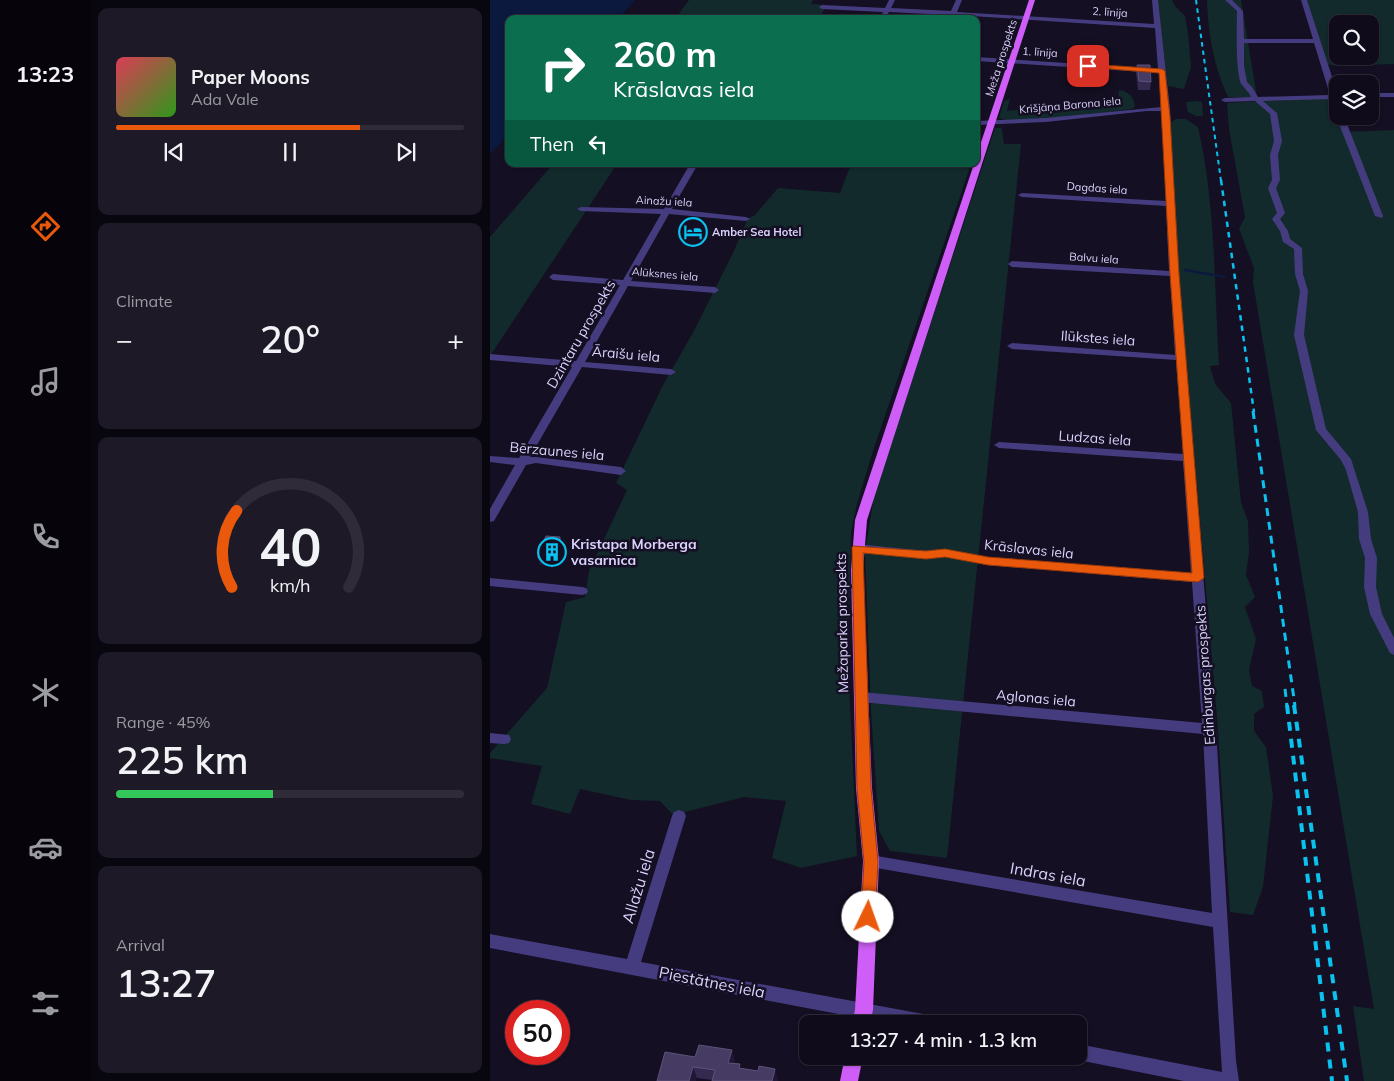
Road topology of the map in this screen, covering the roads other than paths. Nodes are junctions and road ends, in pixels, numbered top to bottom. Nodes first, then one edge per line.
1 (892, 0) edge
2 (959, 0) edge
3 (1032, 0) edge
4 (1155, 0) edge
5 (1228, 0) edge
6 (1304, 0) edge
7 (822, 7) dead end
8 (887, 10) junction
9 (884, 15) edge
10 (941, 15) edge
11 (952, 15) edge
12 (980, 16) edge
13 (1026, 17) junction
14 (1158, 26) junction
15 (1241, 41) junction
16 (1316, 41) junction
17 (980, 59) edge
18 (1012, 60) junction
19 (1162, 71) junction
20 (1329, 79) edge
21 (1379, 95) edge
22 (1394, 95) edge
23 (1329, 97) edge
24 (1256, 99) junction
25 (1225, 100) dead end
26 (1166, 109) junction
27 (992, 122) junction
28 (980, 123) edge
29 (1343, 125) edge
30 (980, 158) edge
31 (692, 167) edge
32 (977, 167) edge
33 (1022, 195) dead end
34 (1170, 204) junction
35 (581, 209) dead end
36 (666, 212) junction
37 (1378, 216) dead end
38 (746, 219) dead end
39 (1012, 264) dead end
40 (1174, 274) junction
41 (553, 277) dead end
42 (626, 282) junction
43 (715, 290) dead end
44 (1012, 346) dead end
45 (490, 357) edge
46 (1181, 358) junction
47 (579, 364) junction
48 (671, 372) dead end
49 (1000, 445) dead end
50 (1189, 458) junction
51 (490, 459) edge
52 (523, 462) junction
53 (621, 471) dead end
54 (490, 518) edge
55 (857, 548) junction
56 (1198, 578) junction
57 (490, 582) edge
58 (582, 592) dead end
59 (1394, 650) edge
60 (861, 697) junction
61 (1209, 729) junction
62 (490, 738) edge
63 (504, 739) dead end
64 (679, 816) dead end
65 (871, 862) junction
66 (1219, 921) junction
67 (490, 941) edge
68 (632, 967) junction
69 (853, 1015) edge
70 (862, 1015) edge
71 (1087, 1054) edge
72 (852, 1065) edge
73 (849, 1081) edge
74 (1226, 1081) edge
75 (1231, 1081) edge

1 - 8 street
2 - 11 street
3 - 13 main road, Meža prospekts
4 - 14 street, Edinburgas prospekts
5 - 15 street
6 - 16 street
7 - 8 street, 2. līnija
8 - 9 street
8 - 10 street, 2. līnija
12 - 13 street, 2. līnija
13 - 14 street, 2. līnija
13 - 18 main road, Meža prospekts
14 - 19 street, Edinburgas prospekts
15 - 16 street
15 - 24 street
16 - 20 street
17 - 18 street, 1. līnija
18 - 19 street, 1. līnija
18 - 27 main road, Meža prospekts
19 - 26 street, Edinburgas prospekts
21 - 22 street
23 - 24 street
24 - 25 street
24 - 59 street
26 - 27 street, Krišjāņa Barona iela
26 - 34 street, Edinburgas prospekts
27 - 28 street, Krišjāņa Barona iela
27 - 30 main road, Mežaparka prospekts
29 - 37 street
31 - 36 street, Dzintaru prospekts
32 - 55 main road, Mežaparka prospekts
33 - 34 street, Dagdas iela
34 - 40 street, Edinburgas prospekts
35 - 36 street, Ainažu iela
36 - 38 street, Ainažu iela
36 - 42 street, Dzintaru prospekts
39 - 40 street, Balvu iela
40 - 46 street, Edinburgas prospekts
41 - 42 street, Alūksnes iela
42 - 43 street, Alūksnes iela
42 - 47 street, Dzintaru prospekts
44 - 46 street, Ilūkstes iela
45 - 47 street, Āraišu iela
46 - 50 street, Edinburgas prospekts
47 - 48 street, Āraišu iela
47 - 52 street, Dzintaru prospekts
49 - 50 street, Ludzas iela
50 - 56 street, Edinburgas prospekts
51 - 52 street, Bērzaunes iela
52 - 53 street, Bērzaunes iela
52 - 54 street, Dzintaru prospekts
55 - 56 street, Krāslavas iela
55 - 60 main road, Mežaparka prospekts
56 - 61 street, Edinburgas prospekts
57 - 58 street
60 - 61 street, Aglonas iela
60 - 65 main road, Mežaparka prospekts
61 - 66 street, Edinburgas prospekts
62 - 63 street
64 - 68 street, Allažu iela
65 - 66 street, Indras iela
65 - 70 main road, Mežaparka prospekts
66 - 75 street, Edinburgas prospekts
67 - 68 street, Piestātnes iela
68 - 69 street, Piestātnes iela
71 - 74 street
72 - 73 main road

